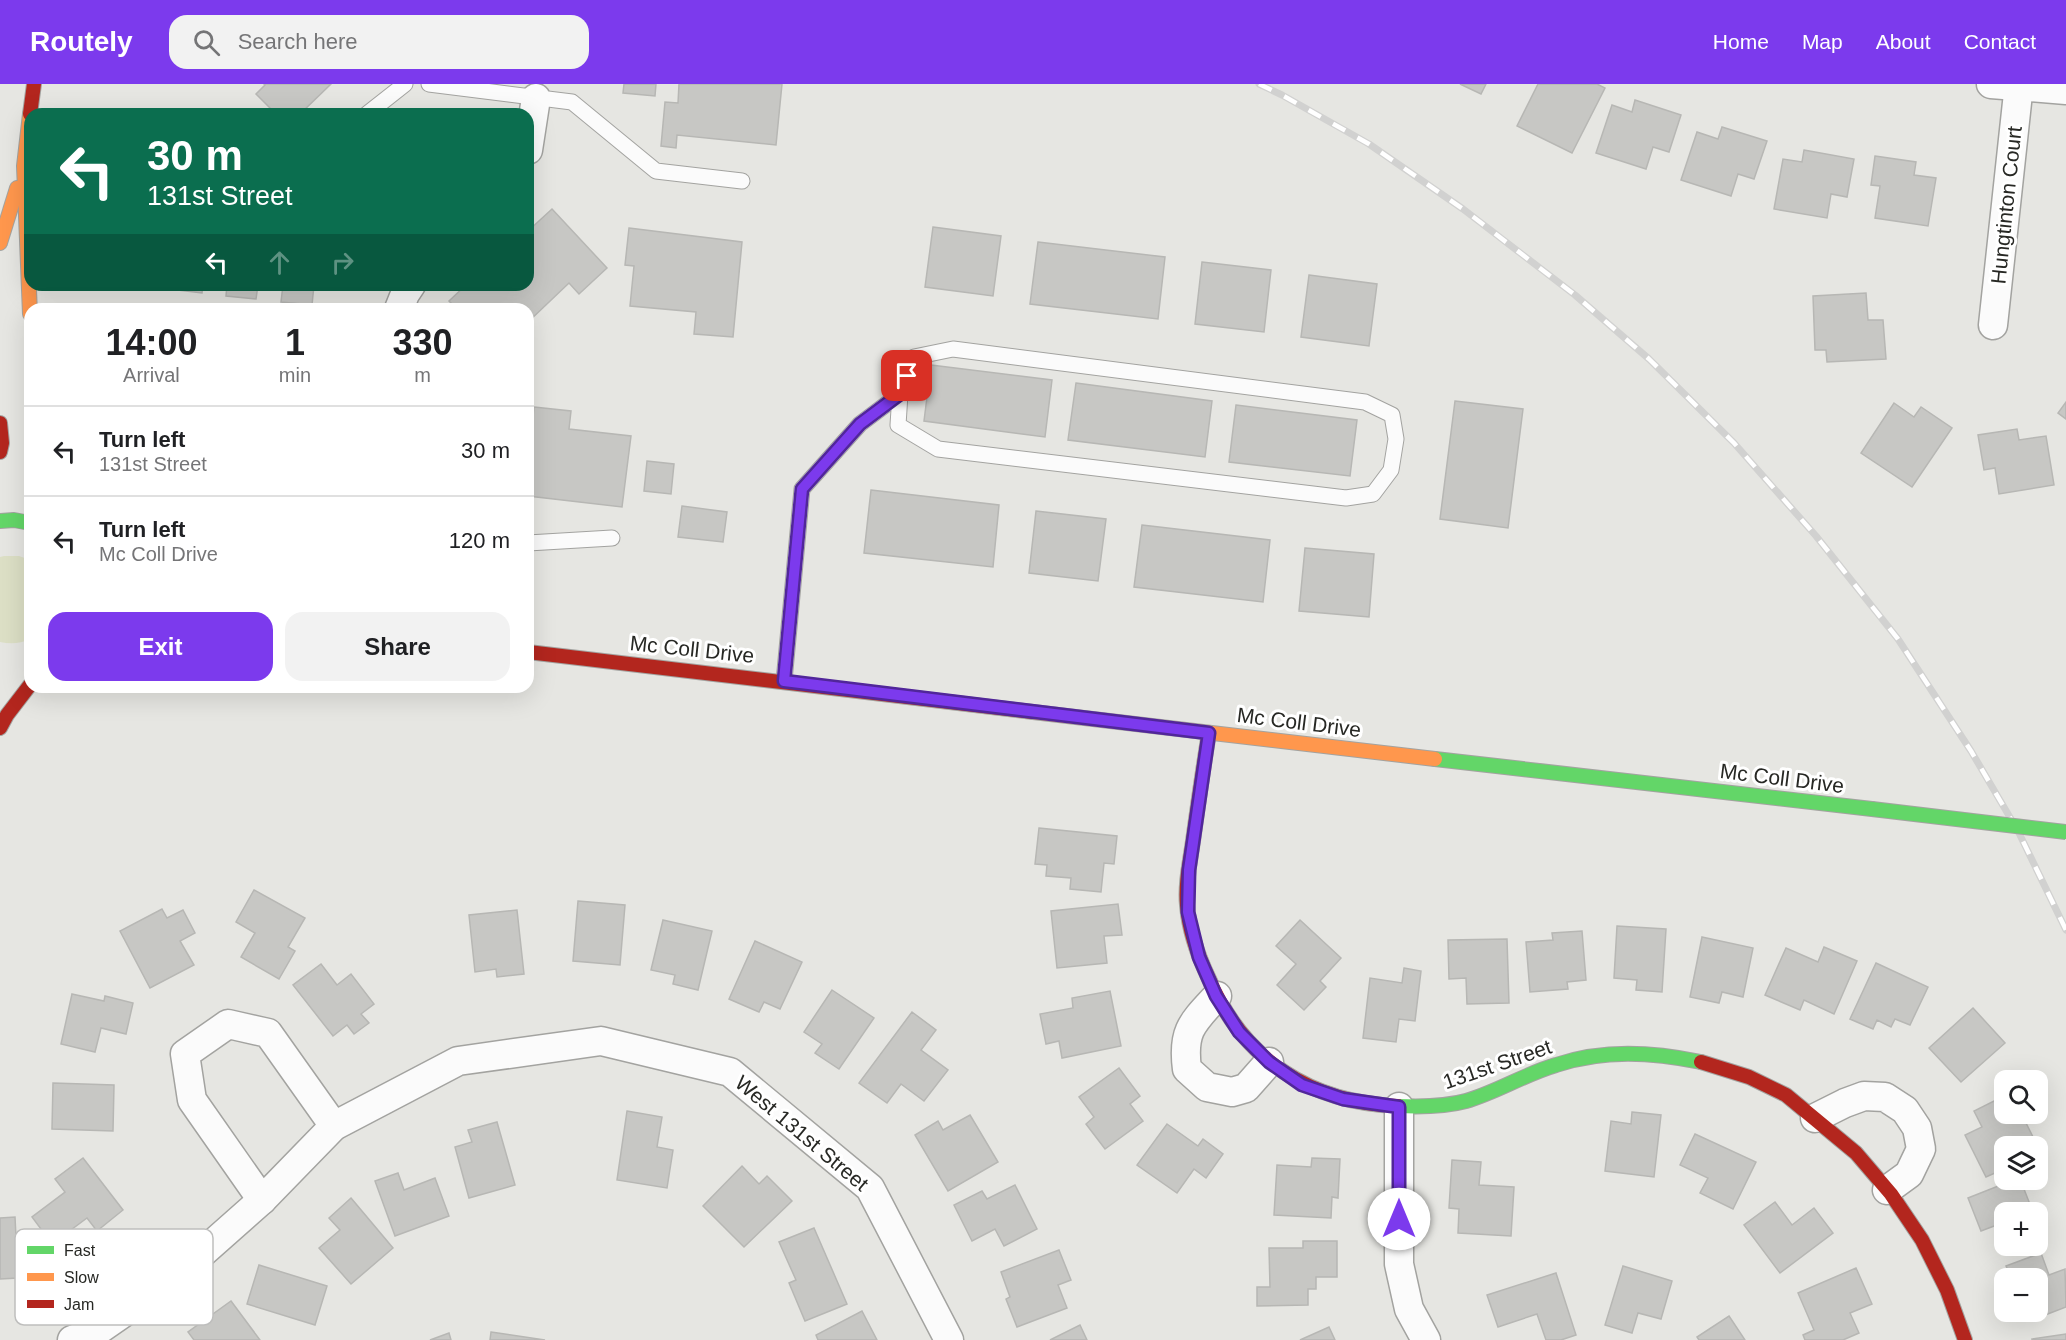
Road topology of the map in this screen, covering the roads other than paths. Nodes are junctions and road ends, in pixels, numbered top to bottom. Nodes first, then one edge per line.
1 (34, 84) edge
2 (405, 84) edge
3 (429, 84) edge
4 (2009, 85) edge
5 (2066, 90) edge
6 (536, 98) junction
7 (31, 108) edge
8 (375, 108) edge
9 (534, 111) edge
10 (24, 166) edge
11 (742, 181) dead end
12 (0, 243) edge
13 (1993, 325) dead end
14 (900, 394) junction
15 (0, 423) edge
16 (0, 452) edge
17 (0, 521) edge
18 (24, 522) edge
19 (612, 538) dead end
20 (534, 543) edge
21 (534, 653) edge
22 (784, 681) junction
23 (24, 685) edge
24 (0, 728) edge
25 (1209, 733) junction
26 (2066, 832) edge
27 (1216, 996) junction
28 (1269, 1062) junction
29 (1399, 1107) junction
30 (1815, 1118) junction
31 (334, 1126) junction
32 (1887, 1190) junction
33 (262, 1200) junction
34 (213, 1243) edge
35 (104, 1334) edge
36 (72, 1340) edge
37 (949, 1340) edge
38 (1426, 1340) edge
39 (1965, 1340) edge

1 - 7 main road
2 - 8 lane
3 - 6 lane
4 - 5 street
4 - 13 street, Hungtinton Court
6 - 9 street
6 - 11 lane
10 - 12 main road
14 - 14 lane
14 - 22 lane
15 - 16 main road
17 - 18 main road
19 - 20 lane
21 - 22 main road, Mc Coll Drive
22 - 25 main road, Mc Coll Drive
23 - 24 main road
25 - 26 main road, Mc Coll Drive, bridge
25 - 27 main road, 131st Street
27 - 28 main road, 131st Street
27 - 28 street
28 - 29 main road, 131st Street
29 - 30 main road, 131st Street
29 - 38 street
30 - 32 main road, 131st Street
30 - 32 street
31 - 33 street, West 131st Street
31 - 33 street
31 - 37 street, West 131st Street
32 - 39 main road, 131st Street
33 - 34 street, West 131st Street
35 - 36 street, West 131st Street

